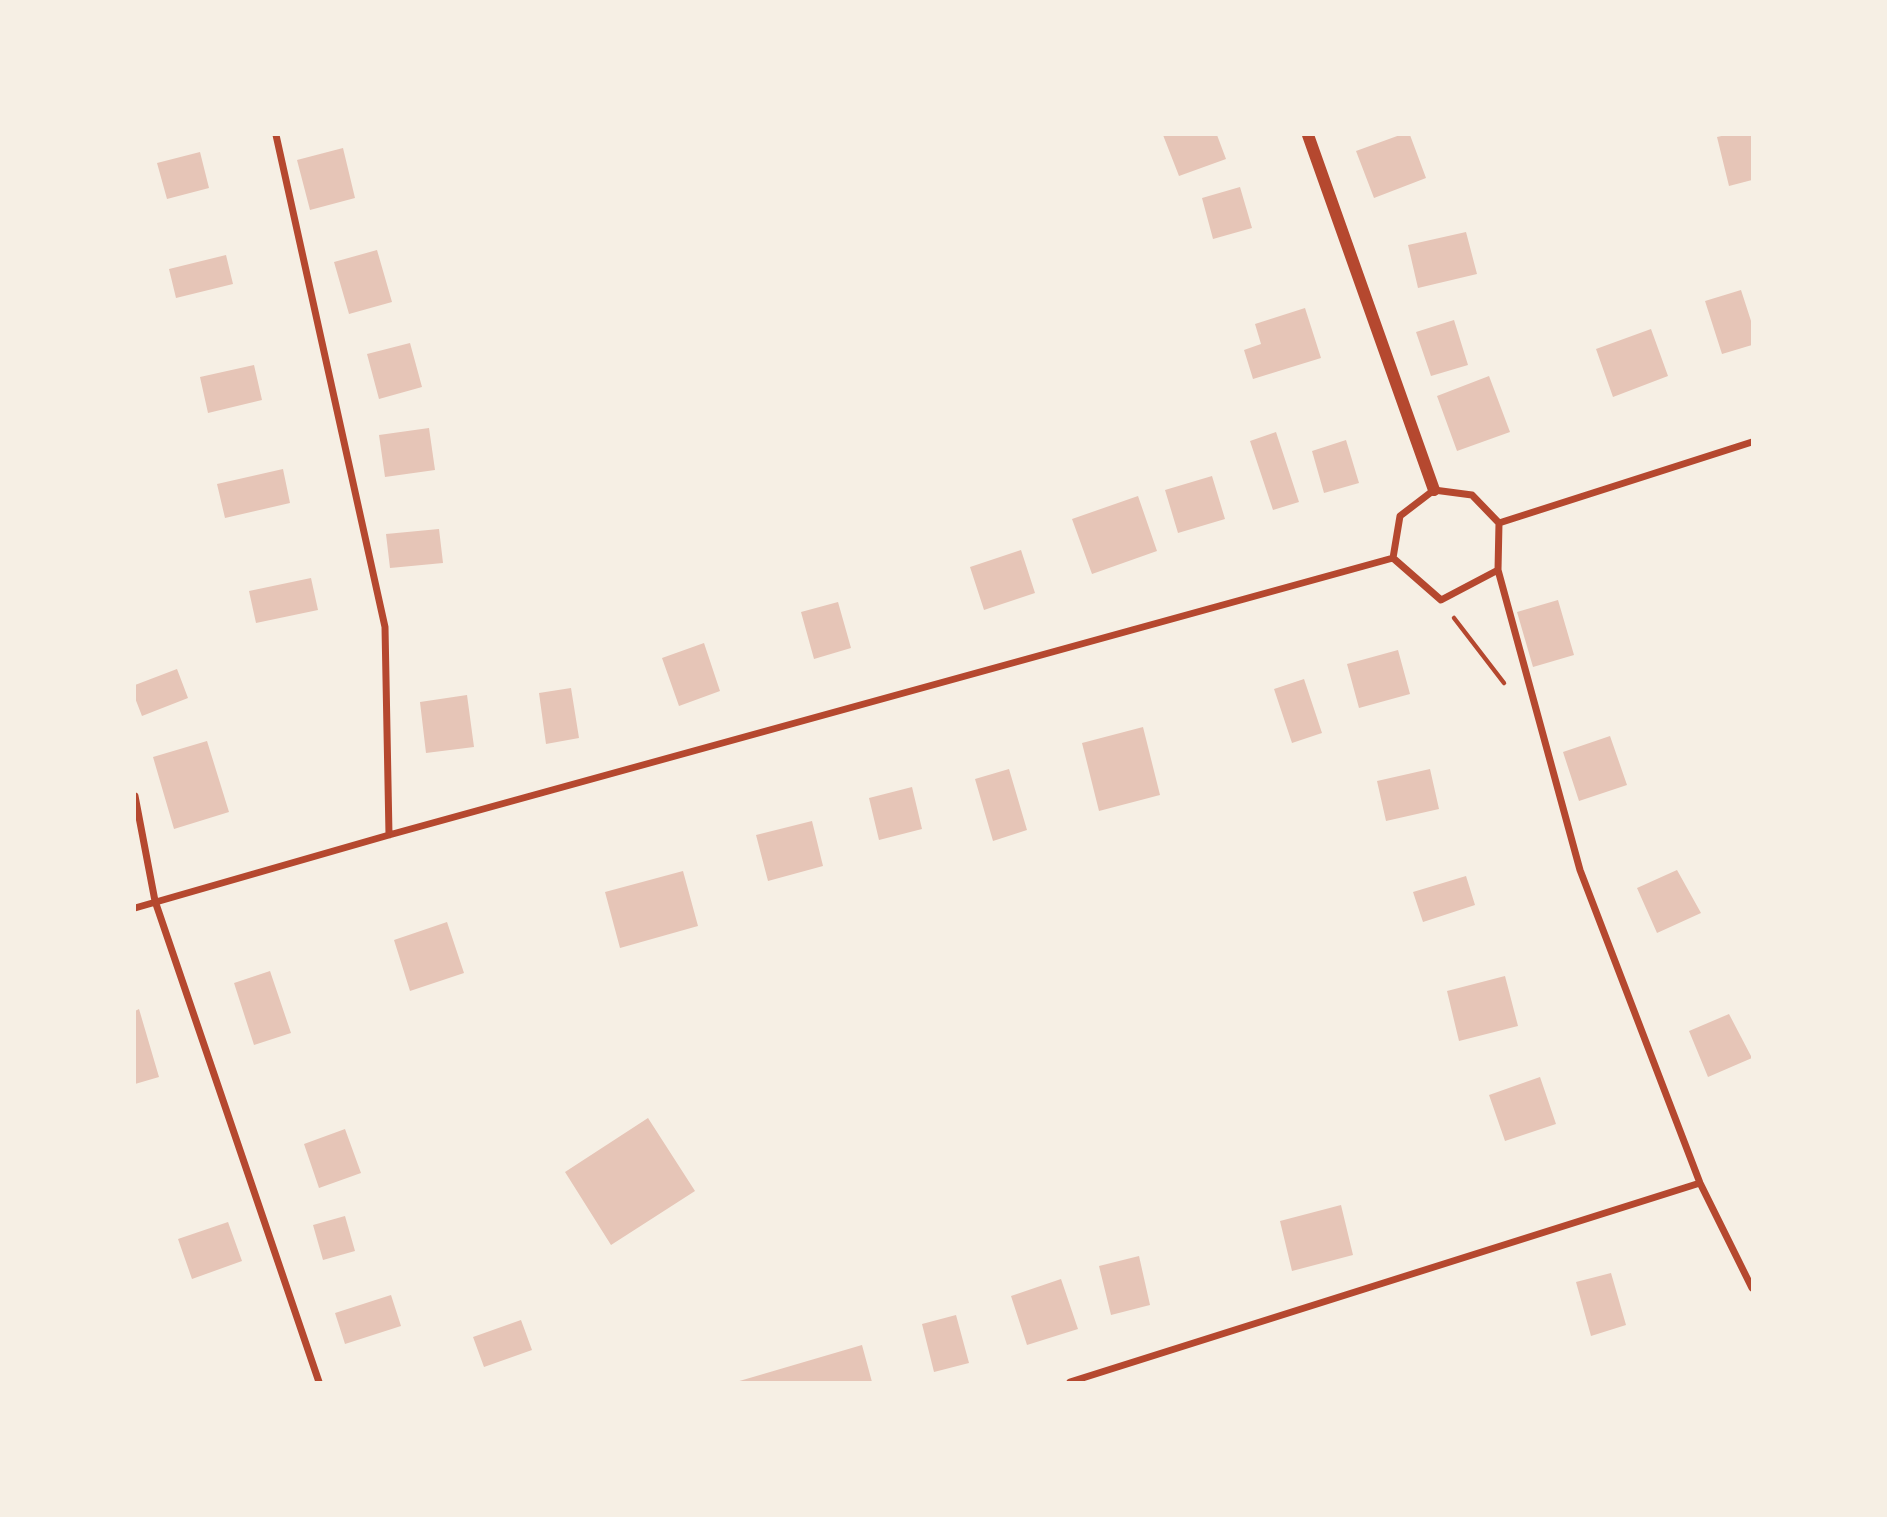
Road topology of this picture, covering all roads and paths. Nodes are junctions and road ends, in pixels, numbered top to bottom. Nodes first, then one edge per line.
1 (276, 135) edge
2 (1308, 135) edge
3 (1752, 442) edge
4 (1434, 490) junction
5 (1499, 523) junction
6 (1393, 558) junction
7 (1498, 570) junction
8 (1441, 600) junction
9 (1511, 693) dead end
10 (135, 796) edge
11 (389, 835) junction
12 (155, 901) junction
13 (135, 908) edge
14 (1700, 1183) junction
15 (1752, 1288) edge
16 (319, 1382) edge
17 (1070, 1382) edge

1 - 11 street
2 - 4 street
3 - 5 street
4 - 5 street
4 - 6 street
5 - 7 street
6 - 8 street
6 - 11 street
7 - 8 street
7 - 14 street
8 - 9 path
10 - 12 street
11 - 12 street
12 - 13 street
12 - 16 street
14 - 15 street
14 - 17 street

